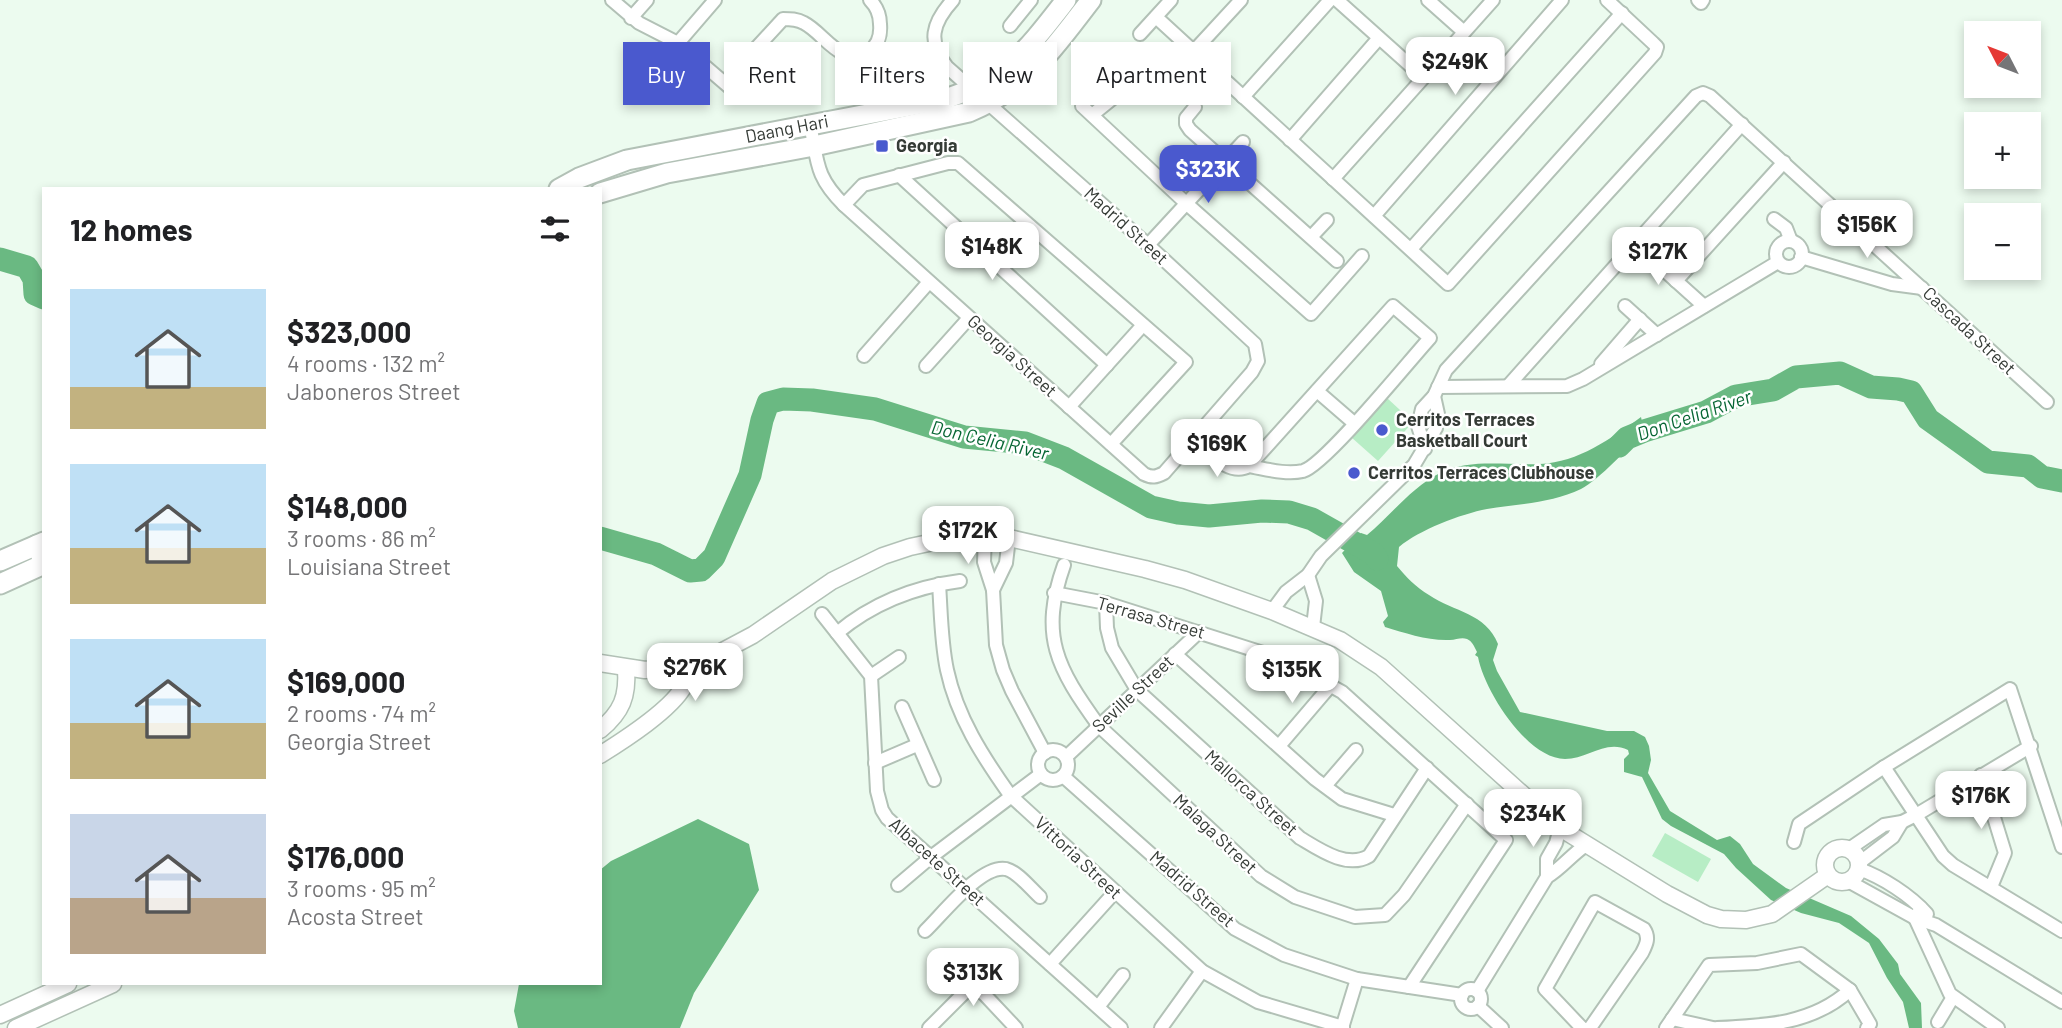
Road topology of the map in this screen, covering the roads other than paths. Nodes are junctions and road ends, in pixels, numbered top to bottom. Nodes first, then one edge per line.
1 (612, 0) edge
2 (647, 0) edge
3 (715, 0) edge
4 (870, 0) edge
5 (953, 0) edge
6 (1031, 0) edge
7 (1066, 0) edge
8 (1091, 0) edge
9 (1171, 0) edge
10 (1241, 0) edge
11 (1330, 0) edge
12 (1337, 0) edge
13 (1428, 0) edge
14 (1493, 0) edge
15 (1562, 0) edge
16 (1607, 0) edge
17 (1698, 0) edge
18 (1703, 0) edge
19 (1622, 13) junction
20 (1156, 17) junction
21 (631, 18) junction
22 (1010, 26) dead end
23 (1464, 32) junction
24 (1140, 34) dead end
25 (1379, 37) junction
26 (676, 42) edge
27 (679, 42) edge
28 (762, 42) edge
29 (1033, 42) edge
30 (1182, 42) edge
31 (1202, 42) edge
32 (1057, 43) edge
33 (710, 70) edge
34 (1423, 77) junction
35 (724, 81) edge
36 (963, 82) edge
37 (1231, 86) edge
38 (963, 93) edge
39 (1243, 97) junction
40 (985, 105) edge
41 (989, 105) edge
42 (1096, 105) edge
43 (1195, 107) dead end
44 (810, 124) junction
45 (1742, 124) junction
46 (1290, 140) junction
47 (1243, 142) dead end
48 (814, 146) junction
49 (1225, 161) junction
50 (1784, 162) junction
51 (900, 175) junction
52 (1333, 179) junction
53 (563, 187) edge
54 (602, 192) edge
55 (1187, 204) junction
56 (844, 205) junction
57 (1374, 216) junction
58 (1774, 219) dead end
59 (1327, 220) dead end
60 (1311, 237) junction
61 (1791, 242) junction
62 (1635, 244) junction
63 (1148, 245) junction
64 (1411, 250) junction
65 (1362, 256) dead end
66 (1801, 257) junction
67 (1337, 261) dead end
68 (1778, 262) junction
69 (1676, 281) junction
70 (929, 282) junction
71 (1923, 288) junction
72 (1625, 306) dead end
73 (1704, 306) junction
74 (969, 318) junction
75 (1640, 320) junction
76 (1143, 324) junction
77 (1657, 335) junction
78 (864, 356) dead end
79 (1107, 365) junction
80 (926, 366) dead end
81 (1592, 374) junction
82 (1508, 386) junction
83 (1317, 391) junction
84 (1436, 392) junction
85 (2047, 402) dead end
86 (1069, 407) junction
87 (1354, 423) junction
88 (1194, 440) junction
89 (1111, 444) junction
90 (1249, 466) junction
91 (985, 536) junction
92 (1009, 538) junction
93 (40, 544) edge
94 (0, 561) edge
95 (42, 565) edge
96 (1064, 565) dead end
97 (1308, 575) junction
98 (960, 581) dead end
99 (0, 584) edge
100 (939, 584) junction
101 (993, 590) junction
102 (1054, 593) junction
103 (1106, 603) junction
104 (1272, 611) junction
105 (822, 614) dead end
106 (1313, 628) junction
107 (836, 632) junction
108 (1199, 632) junction
109 (1175, 654) junction
110 (899, 657) dead end
111 (602, 663) edge
112 (689, 665) junction
113 (626, 669) junction
114 (871, 676) junction
115 (1331, 685) junction
116 (1137, 690) junction
117 (902, 708) dead end
118 (1099, 726) junction
119 (602, 728) edge
120 (917, 745) junction
121 (1279, 746) junction
122 (2031, 746) junction
123 (1356, 750) dead end
124 (1045, 753) junction
125 (602, 754) edge
126 (1066, 757) junction
127 (876, 763) junction
128 (1884, 767) junction
129 (1427, 768) junction
130 (1041, 774) junction
131 (1981, 775) junction
132 (1063, 776) junction
133 (933, 780) dead end
134 (1325, 786) junction
135 (1010, 795) junction
136 (1467, 804) junction
137 (1394, 815) junction
138 (1916, 815) junction
139 (1560, 828) junction
140 (1794, 842) dead end
141 (1587, 845) junction
142 (2062, 847) edge
143 (931, 857) junction
144 (1854, 865) junction
145 (1828, 875) junction
146 (1547, 877) junction
147 (898, 885) dead end
148 (1991, 887) junction
149 (967, 889) junction
150 (1114, 893) junction
151 (1040, 897) dead end
152 (1918, 913) junction
153 (2062, 931) edge
154 (925, 932) dead end
155 (1050, 964) junction
156 (1202, 971) junction
157 (1123, 975) dead end
158 (1357, 979) junction
159 (66, 985) edge
160 (111, 985) edge
161 (1409, 987) junction
162 (1477, 990) junction
163 (1850, 990) junction
164 (1462, 995) junction
165 (1953, 997) junction
166 (2062, 1002) edge
167 (1478, 1006) junction
168 (1098, 1007) junction
169 (0, 1015) edge
170 (1938, 1022) dead end
171 (1669, 1023) edge
172 (1800, 1024) edge
173 (1774, 1026) edge
174 (1992, 1026) edge
175 (1342, 1027) edge
176 (16, 1028) edge
177 (929, 1028) edge
178 (1016, 1028) edge
179 (1121, 1028) edge
180 (1161, 1028) edge
181 (1502, 1028) edge
182 (1582, 1028) edge
183 (1590, 1028) edge
184 (1711, 1028) edge
185 (1867, 1028) edge

1 - 21 street
2 - 21 street
3 - 27 street
4 - 28 street
5 - 36 street, Madrid Street
6 - 22 street
7 - 29 main road, Daang Hari
8 - 32 main road, Daang Hari
9 - 20 street
10 - 31 street
11 - 39 street
12 - 25 street
13 - 23 street
14 - 23 street
15 - 57 street
16 - 19 street
17 - 18 street
19 - 64 street
19 - 64 street
20 - 24 street
20 - 30 street
21 - 26 street
23 - 34 street
25 - 34 street
25 - 46 street
33 - 35 street
34 - 52 street
37 - 39 street
38 - 44 main road, Daang Hari
39 - 46 street
40 - 48 main road, Daang Hari
41 - 63 street, Madrid Street
42 - 55 street
43 - 49 street
44 - 48 street, Georgia Street
44 - 53 main road, Daang Hari
45 - 50 street, Cascada Street
45 - 62 street
45 - 84 street, Cascada Street
46 - 52 street
47 - 49 street
48 - 54 main road, Daang Hari
48 - 56 street, Georgia Street
49 - 55 street
49 - 60 street
50 - 69 street
50 - 71 street, Cascada Street
51 - 56 street
51 - 76 street
51 - 79 street
52 - 57 street
55 - 63 street
55 - 65 street
56 - 70 street, Georgia Street
57 - 64 street
58 - 61 street
59 - 60 street
60 - 67 street
61 - 66 street
61 - 68 street
62 - 69 street
62 - 82 street
63 - 88 street, Madrid Street
66 - 68 street
66 - 71 street
68 - 73 street
69 - 73 street
70 - 74 street, Georgia Street
70 - 78 street
71 - 85 street, Cascada Street
72 - 75 street
73 - 77 street
74 - 80 street
74 - 86 street, Georgia Street
75 - 77 street
75 - 81 street
76 - 79 street
76 - 89 street
77 - 81 street
79 - 86 street
81 - 82 street
82 - 84 street
83 - 87 street
83 - 87 street
83 - 90 street
84 - 97 street
86 - 89 street, Georgia Street
87 - 90 street
88 - 89 street, Georgia Street
88 - 90 street
91 - 92 street
91 - 101 street
91 - 112 street
92 - 101 street
92 - 104 street
93 - 94 main road
95 - 99 main road
96 - 102 street, Malaga Street
97 - 104 street
97 - 106 street
98 - 100 street
100 - 107 street
100 - 135 street, Vittoria Street
101 - 124 street
102 - 103 street, Terrasa Street
102 - 118 street, Malaga Street
103 - 108 street, Terrasa Street
103 - 116 street, Mallorca Street
104 - 106 street
105 - 107 street
106 - 139 street
107 - 114 street
108 - 109 street, Seville Street
108 - 115 street, Terrasa Street
109 - 116 street, Seville Street
109 - 121 street
110 - 114 street
111 - 113 street
112 - 113 street
112 - 125 street
113 - 119 street
114 - 127 street, Albacete Street
115 - 121 street
115 - 129 street, Terrasa Street
116 - 118 street, Seville Street
116 - 137 street, Mallorca Street
117 - 120 street
118 - 126 street, Seville Street
118 - 136 street, Malaga Street
120 - 127 street
120 - 133 street
121 - 134 street
122 - 128 street
122 - 131 street
122 - 142 street
123 - 134 street
124 - 126 street
124 - 130 street
126 - 132 street
127 - 143 street, Albacete Street
128 - 138 street
128 - 140 street
129 - 136 street, Terrasa Street
129 - 137 street, Mallorca Street
130 - 132 street
130 - 135 street
131 - 138 street
131 - 148 street
132 - 158 street, Madrid Street
134 - 137 street
135 - 143 street
135 - 150 street, Vittoria Street
136 - 161 street, Terrasa Street
138 - 144 street
138 - 148 street
139 - 141 street
139 - 146 street
141 - 145 street
141 - 146 street
143 - 147 street
143 - 149 street, Albacete Street
144 - 145 street
144 - 145 street
144 - 152 street
146 - 162 street
148 - 153 street
149 - 151 street
149 - 154 street
149 - 155 street, Albacete Street
150 - 155 street
150 - 156 street, Vittoria Street
152 - 165 street
152 - 166 street
155 - 168 street, Albacete Street
156 - 175 street, Vittoria Street
156 - 180 street
157 - 168 street
158 - 161 street, Madrid Street
158 - 175 street
159 - 169 street
160 - 176 street
161 - 164 street, Madrid Street
162 - 164 street
162 - 167 street
163 - 171 street
163 - 172 street
163 - 185 street
164 - 167 street
165 - 170 street
165 - 174 street
167 - 181 street
168 - 179 street, Albacete Street
171 - 184 street
172 - 173 street
173 - 184 street
177 - 178 street
182 - 183 street

